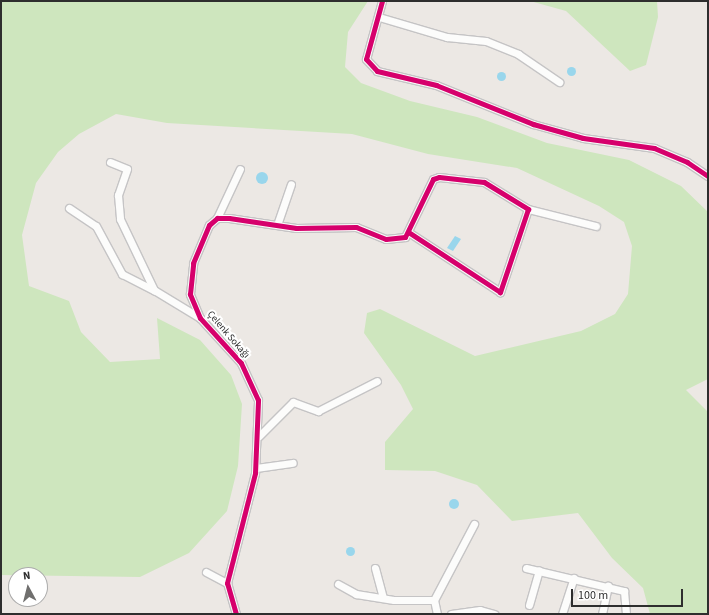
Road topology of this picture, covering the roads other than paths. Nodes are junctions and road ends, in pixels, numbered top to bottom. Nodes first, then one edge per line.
1 (382, 1) edge
2 (379, 17) junction
3 (559, 82) dead end
4 (110, 162) dead end
5 (240, 169) dead end
6 (708, 176) edge
7 (291, 184) dead end
8 (69, 208) dead end
9 (528, 209) junction
10 (217, 218) junction
11 (278, 225) junction
12 (596, 226) dead end
13 (410, 233) junction
14 (154, 290) junction
15 (200, 318) junction
16 (377, 380) dead end
17 (259, 436) junction
18 (293, 463) dead end
19 (256, 468) junction
20 (474, 524) dead end
21 (375, 568) dead end
22 (526, 568) dead end
23 (539, 570) junction
24 (206, 572) dead end
25 (574, 578) junction
26 (227, 583) junction
27 (338, 584) dead end
28 (608, 586) junction
29 (383, 598) junction
30 (434, 600) junction
31 (529, 605) dead end
32 (236, 614) edge
33 (437, 614) edge
34 (451, 614) edge
35 (494, 614) edge
36 (562, 614) edge
37 (602, 614) edge
38 (626, 614) edge

1 - 2 street
2 - 3 street
2 - 6 street
4 - 14 street
5 - 10 street, Çelenk Sokağı
7 - 11 street
8 - 14 street, Çelenk Sokağı
9 - 12 street
9 - 13 street
9 - 13 street
10 - 11 street
10 - 15 street, Çelenk Sokağı
11 - 13 street
14 - 15 street, Çelenk Sokağı
15 - 17 street, Çelenk Sokağı
16 - 17 street
17 - 19 street, Çelenk Sokağı
18 - 19 street
19 - 26 street, Çelenk Sokağı
20 - 30 street
21 - 29 street
22 - 23 street
23 - 25 street
23 - 31 street
24 - 26 street
25 - 28 street
25 - 36 street
26 - 32 street
27 - 29 street
28 - 37 street
28 - 38 street
29 - 30 street
30 - 33 street
34 - 35 street

